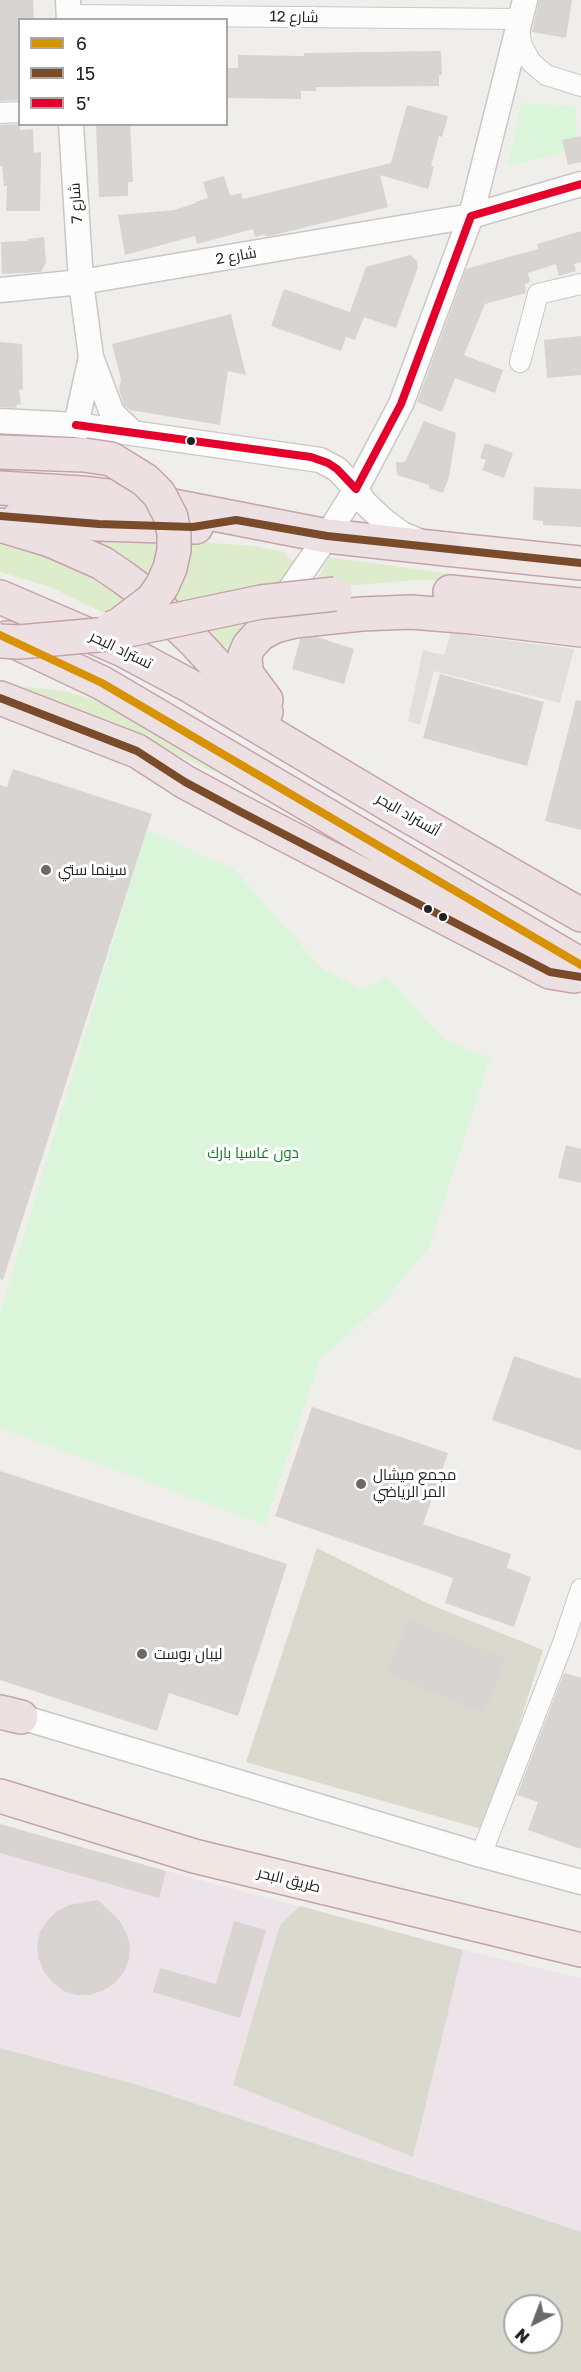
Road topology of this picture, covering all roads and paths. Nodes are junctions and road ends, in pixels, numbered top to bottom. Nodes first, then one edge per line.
1 (68, 11) edge
2 (521, 15) edge
3 (581, 86) edge
4 (18, 112) edge
5 (0, 113) edge
6 (71, 126) edge
7 (581, 184) edge
8 (471, 216) junction
9 (81, 282) junction
10 (581, 284) edge
11 (0, 290) edge
12 (91, 357) junction
13 (520, 362) dead end
14 (0, 422) edge
15 (133, 433) junction
16 (80, 440) junction
17 (0, 452) edge
18 (0, 468) edge
19 (0, 488) edge
20 (356, 489) junction
21 (0, 516) edge
22 (236, 520) junction
23 (0, 525) edge
24 (327, 536) junction
25 (446, 549) junction
26 (581, 563) edge
27 (0, 597) edge
28 (581, 605) edge
29 (581, 630) edge
30 (0, 635) edge
31 (89, 635) junction
32 (255, 638) junction
33 (0, 641) edge
34 (0, 698) edge
35 (237, 713) joint
36 (0, 722) edge
37 (299, 737) junction
38 (185, 782) junction
39 (405, 814) junction
40 (581, 915) edge
41 (581, 965) edge
42 (581, 977) edge
43 (581, 1589) edge
44 (7, 1712) edge
45 (0, 1796) edge
46 (481, 1855) junction
47 (581, 1882) edge
48 (581, 1950) edge

1 - 2 street, شارع 12
2 - 3 street
2 - 8 street
4 - 5 street
6 - 9 street, شارع 7
7 - 8 street, شارع 2
8 - 9 street, شارع 2
8 - 20 street
9 - 11 street, شارع 2
9 - 12 street, شارع 7
10 - 13 street
12 - 15 street
12 - 16 street
14 - 16 street
15 - 16 street
15 - 20 street
16 - 17 highway
16 - 31 highway, bridge
18 - 22 highway
19 - 22 highway
20 - 24 street
20 - 25 street
21 - 22 highway
22 - 24 highway
23 - 37 highway
24 - 25 highway
24 - 32 street
25 - 26 highway
27 - 35 highway, تستراد البحر
28 - 31 highway, bridge
29 - 32 highway
30 - 41 highway
31 - 33 highway, bridge
32 - 37 highway
34 - 38 highway
35 - 39 highway, أتستراد البحر
36 - 38 highway
37 - 39 highway
38 - 42 highway
39 - 40 highway, أتستراد البحر
43 - 46 street
44 - 46 street
45 - 48 highway, طريق البحر
46 - 47 street

